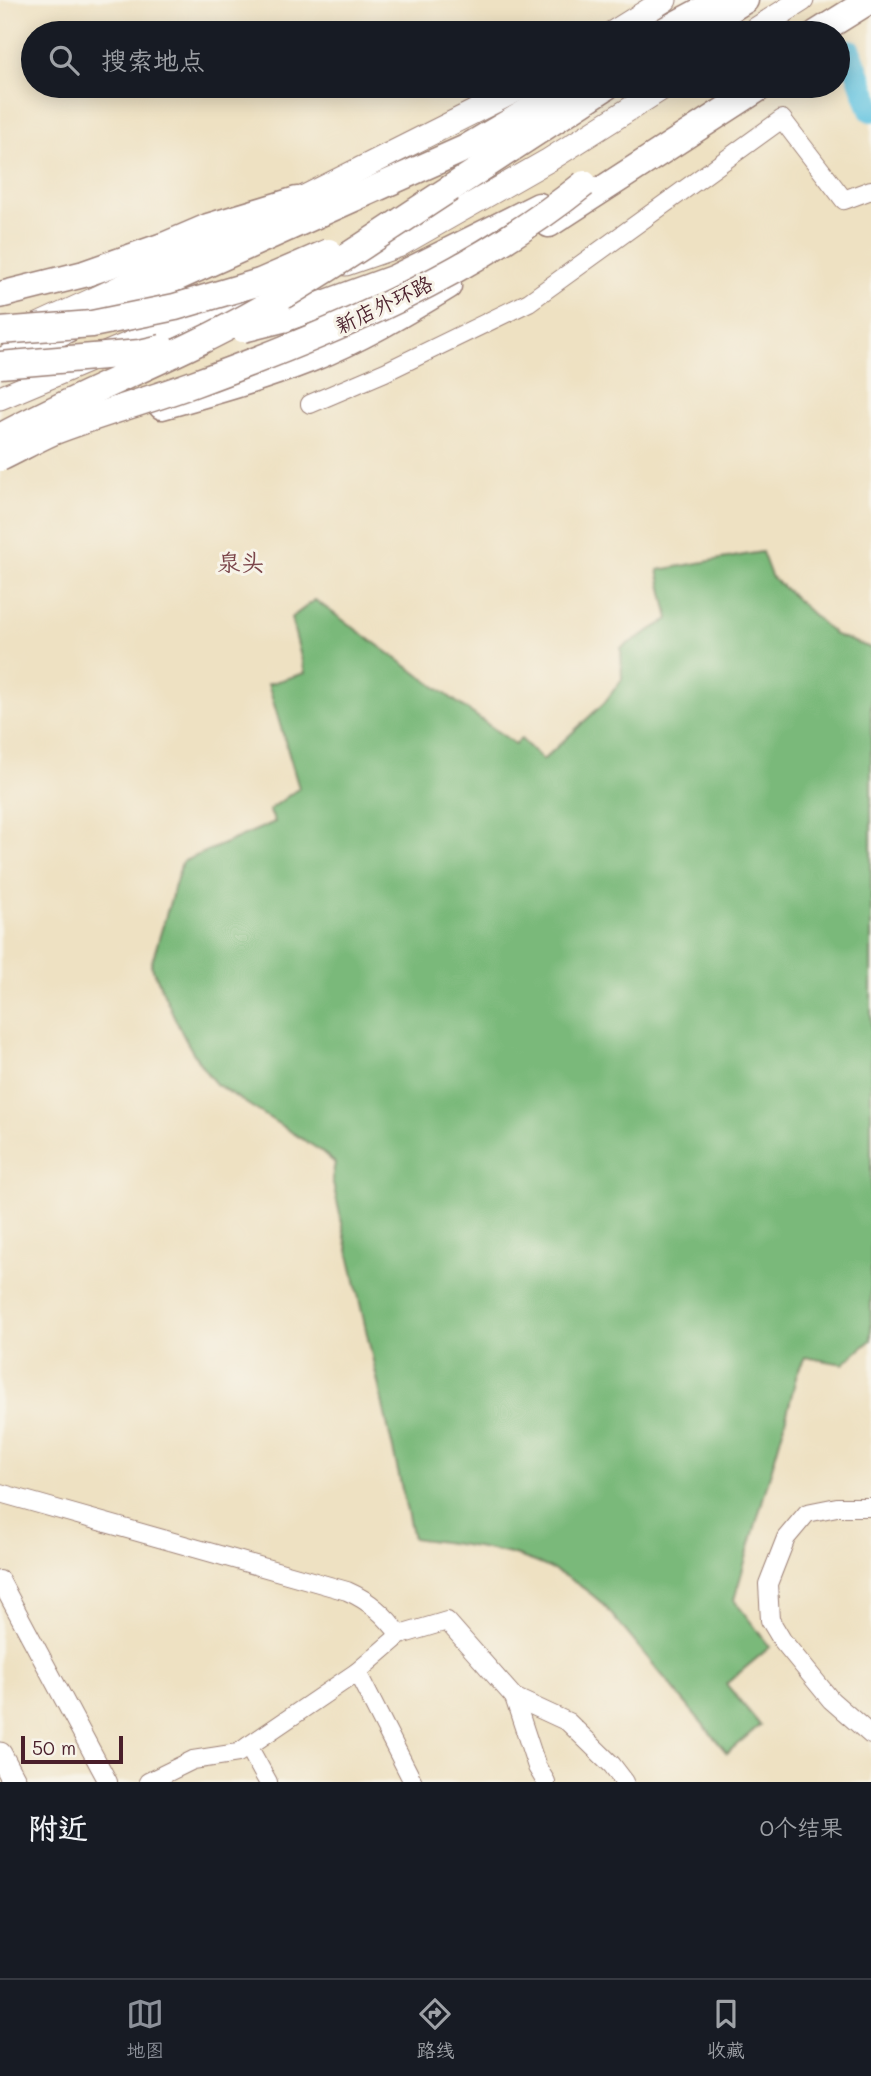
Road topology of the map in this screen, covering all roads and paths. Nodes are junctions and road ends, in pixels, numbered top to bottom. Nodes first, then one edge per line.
1 (665, 0) edge
2 (721, 0) edge
3 (745, 0) edge
4 (870, 2) edge
5 (795, 4) edge
6 (631, 21) edge
7 (682, 21) edge
8 (711, 21) edge
9 (769, 21) edge
10 (838, 21) edge
11 (846, 21) edge
12 (503, 98) edge
13 (551, 98) edge
14 (589, 98) edge
15 (647, 98) edge
16 (716, 98) edge
17 (743, 98) edge
18 (584, 184) junction
19 (451, 188) junction
20 (867, 191) edge
21 (303, 209) junction
22 (0, 295) edge
23 (0, 331) edge
24 (0, 340) edge
25 (0, 364) edge
26 (0, 398) edge
27 (310, 404) dead end
28 (110, 421) joint
29 (0, 437) edge
30 (0, 449) edge
31 (0, 458) edge
32 (0, 1493) edge
33 (871, 1507) edge
34 (0, 1580) edge
35 (400, 1635) junction
36 (357, 1672) junction
37 (514, 1697) junction
38 (871, 1735) edge
39 (248, 1746) junction
40 (0, 1754) edge
41 (15, 1782) edge
42 (108, 1782) edge
43 (148, 1782) edge
44 (268, 1782) edge
45 (414, 1782) edge
46 (546, 1782) edge
47 (625, 1782) edge

1 - 6 main road
2 - 7 highway
3 - 8 highway
4 - 10 highway
4 - 11 highway
5 - 9 main road
12 - 21 main road
13 - 21 highway
14 - 19 highway
15 - 26 main road
16 - 18 highway, 新店外环路
17 - 28 highway
18 - 25 highway, bridge
18 - 31 highway, 新店外环路, bridge
19 - 23 highway, bridge
19 - 29 highway, bridge
20 - 27 street
21 - 22 highway
21 - 24 main road
21 - 25 highway
28 - 30 main road
32 - 35 street
33 - 38 street
34 - 42 street
35 - 36 street
35 - 37 street
36 - 39 street
36 - 45 street
37 - 46 street
37 - 47 street
39 - 43 street
39 - 44 street
40 - 41 main road

